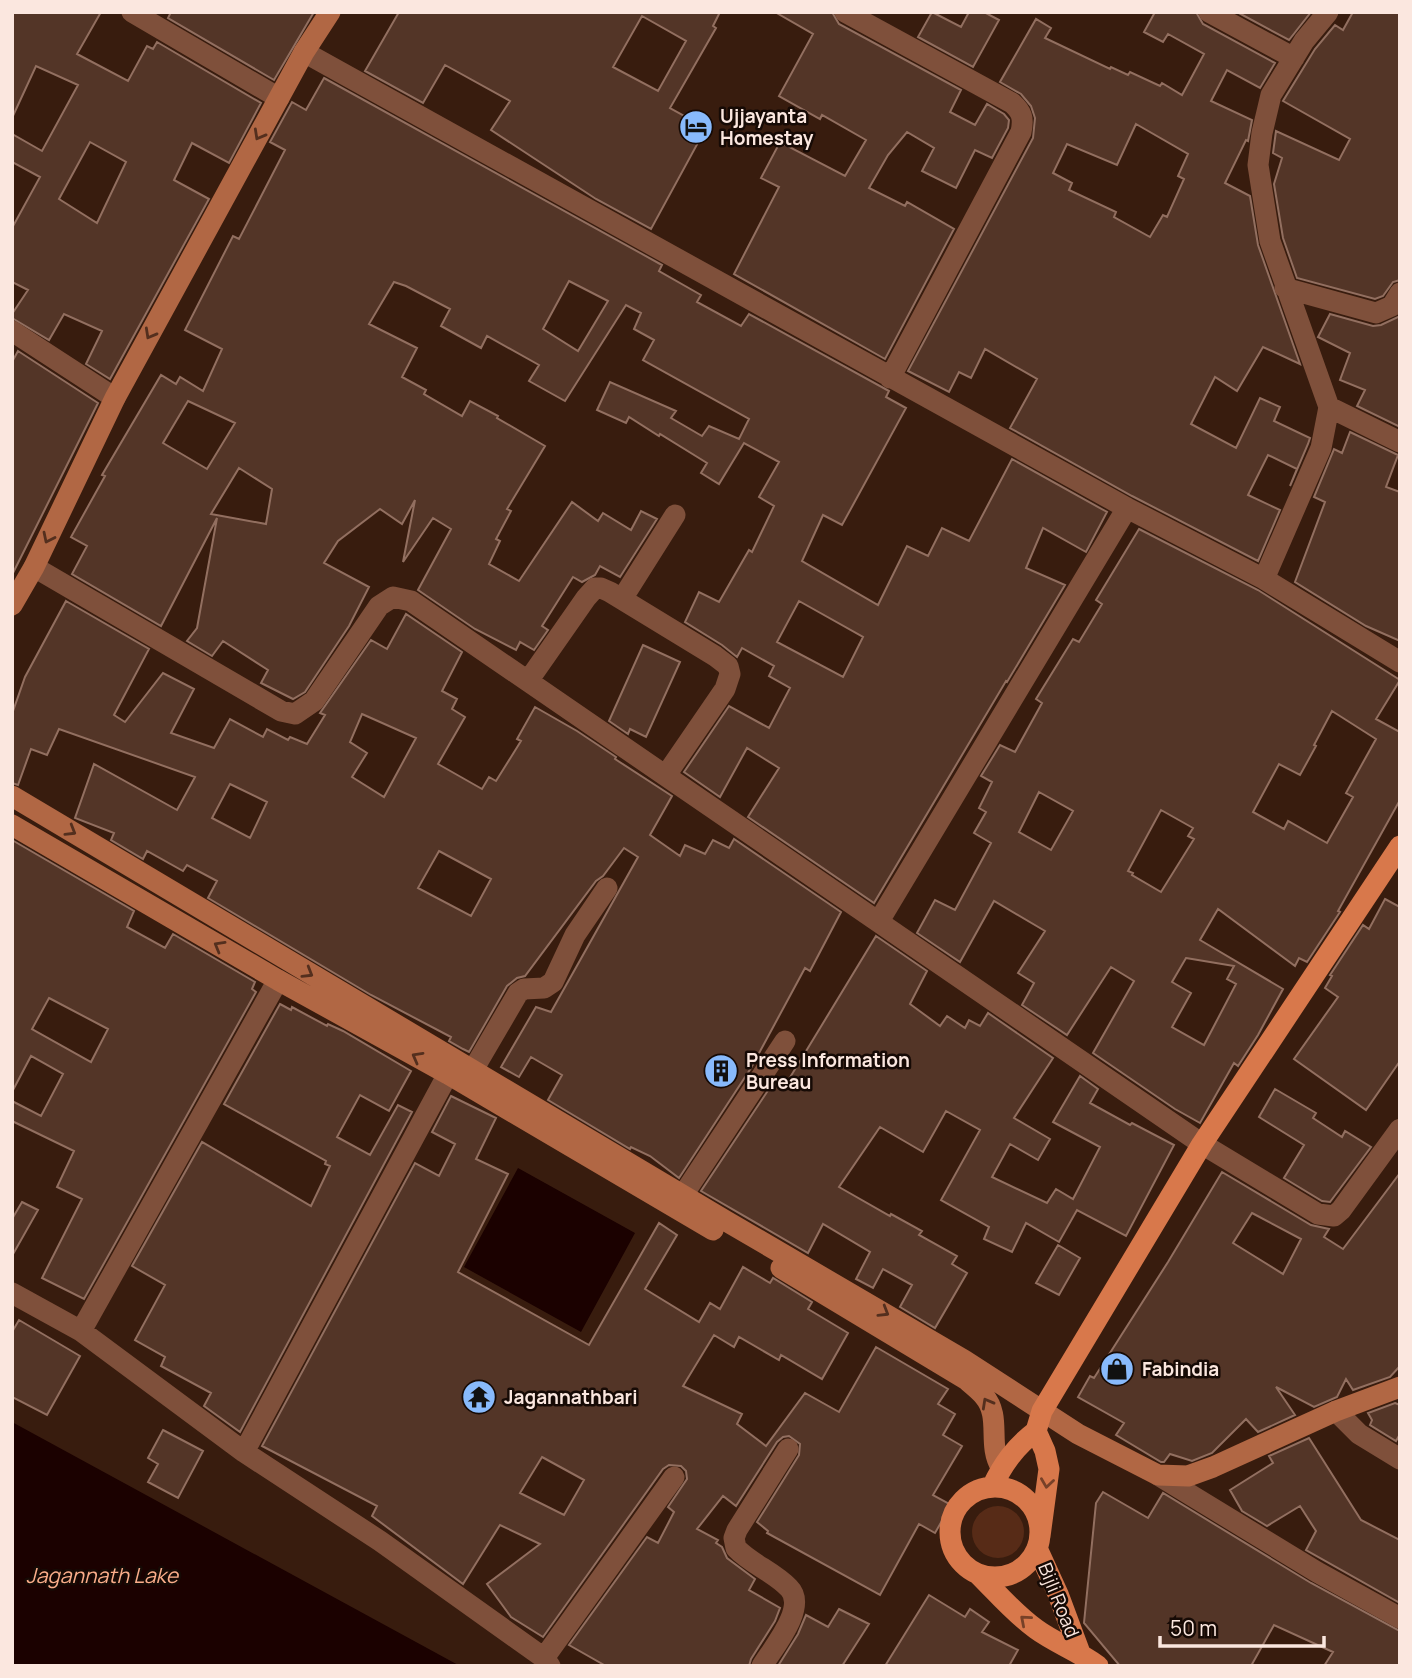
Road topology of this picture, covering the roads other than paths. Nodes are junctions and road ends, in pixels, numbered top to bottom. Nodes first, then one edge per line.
1 (132, 12) edge
2 (330, 12) edge
3 (845, 12) edge
4 (1209, 12) edge
5 (1328, 12) edge
6 (304, 52) junction
7 (1294, 58) junction
8 (279, 98) junction
9 (1285, 288) junction
10 (1400, 293) edge
11 (12, 331) edge
12 (890, 378) junction
13 (116, 398) junction
14 (1329, 407) junction
15 (1400, 442) edge
16 (1126, 508) junction
17 (675, 515) dead end
18 (34, 568) junction
19 (1264, 579) junction
20 (622, 599) junction
21 (12, 605) edge
22 (1400, 662) edge
23 (528, 681) junction
24 (666, 775) junction
25 (12, 796) edge
26 (12, 825) edge
27 (1400, 846) edge
28 (607, 888) dead end
29 (879, 921) junction
30 (278, 980) junction
31 (785, 1041) dead end
32 (473, 1070) junction
33 (448, 1074) junction
34 (1400, 1129) edge
35 (1202, 1144) junction
36 (683, 1195) junction
37 (12, 1293) edge
38 (81, 1331) junction
39 (1400, 1387) edge
40 (1336, 1411) junction
41 (1039, 1421) junction
42 (788, 1449) dead end
43 (244, 1452) junction
44 (1400, 1459) edge
45 (1001, 1468) junction
46 (1158, 1475) junction
47 (674, 1477) dead end
48 (992, 1488) junction
49 (1039, 1542) junction
50 (979, 1575) junction
51 (1400, 1618) edge
52 (1080, 1653) junction
53 (547, 1662) edge
54 (762, 1666) edge
55 (1098, 1666) edge

1 - 8 street
2 - 6 street
3 - 12 street
4 - 7 street
5 - 7 street
6 - 8 street
6 - 12 street
7 - 9 street
8 -> 13 street
9 - 10 street
9 - 14 street
11 - 13 street
12 - 16 street
13 -> 18 street
14 - 15 street
14 - 19 street
16 - 19 street
16 - 29 street
17 - 20 street
18 - 21 street
18 - 23 street
19 - 22 street
20 - 23 street
20 - 24 street
23 - 24 street
24 - 29 street
25 -> 32 street
30 -> 26 street
27 - 35 main road
28 - 32 street
29 - 35 street
33 -> 30 street
30 - 38 street
31 - 36 street
32 - 36 street
33 - 43 street
45 -> 33 street
34 - 35 street
35 - 41 main road
36 -> 41 street
37 - 38 street
38 - 43 street
39 - 40 street
40 - 44 street
40 - 46 street
41 - 45 main road
41 - 46 street
41 -> 49 main road
42 - 54 street
43 - 53 street
45 - 48 main road
46 - 51 street
47 - 53 street
48 - 49 main road
48 - 50 main road
49 - 50 main road
49 - 52 main road, Bijli Road
52 -> 50 main road, Bijli Road
52 - 55 main road, Bijli Road

